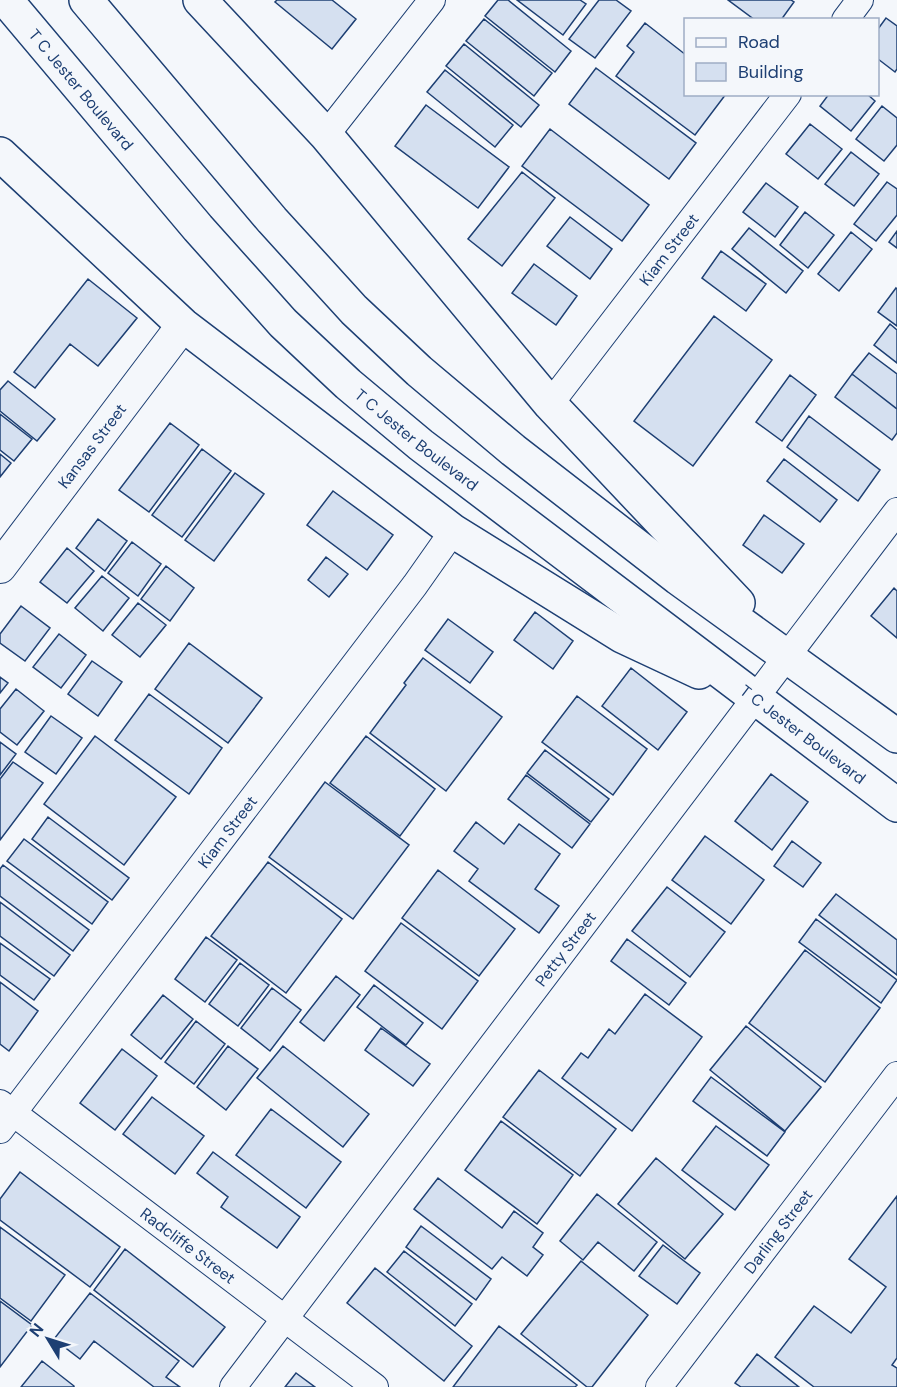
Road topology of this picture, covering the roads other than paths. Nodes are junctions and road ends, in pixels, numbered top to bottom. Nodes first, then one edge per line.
1 (6, 0) edge
2 (86, 0) edge
3 (200, 0) edge
4 (432, 0) edge
5 (860, 0) edge
6 (846, 18) edge
7 (786, 96) edge
8 (327, 135) junction
9 (0, 154) edge
10 (183, 325) junction
11 (550, 404) junction
12 (897, 511) edge
13 (453, 531) junction
14 (0, 567) edge
15 (789, 656) junction
16 (756, 698) junction
17 (897, 735) edge
18 (897, 805) edge
19 (897, 1075) edge
20 (4, 1115) edge
21 (285, 1319) junction
22 (233, 1387) edge
23 (375, 1387) edge
24 (659, 1387) edge

1 - 16 main road, T C Jester Boulevard
2 - 15 main road
3 - 8 main road
4 - 8 street
5 - 6 street
7 - 11 street, Kiam Street
8 - 11 main road
9 - 10 main road
10 - 13 main road
10 - 14 street, Kansas Street
11 - 15 main road
12 - 15 street, Petty Street
13 - 16 main road
13 - 20 street, Kiam Street
15 - 16 street, Petty Street
15 - 17 main road
16 - 18 main road, T C Jester Boulevard
16 - 21 street, Petty Street
19 - 24 street, Darling Street
20 - 21 street, Radcliffe Street
21 - 22 street, Petty Street
21 - 23 street, Radcliffe Street

